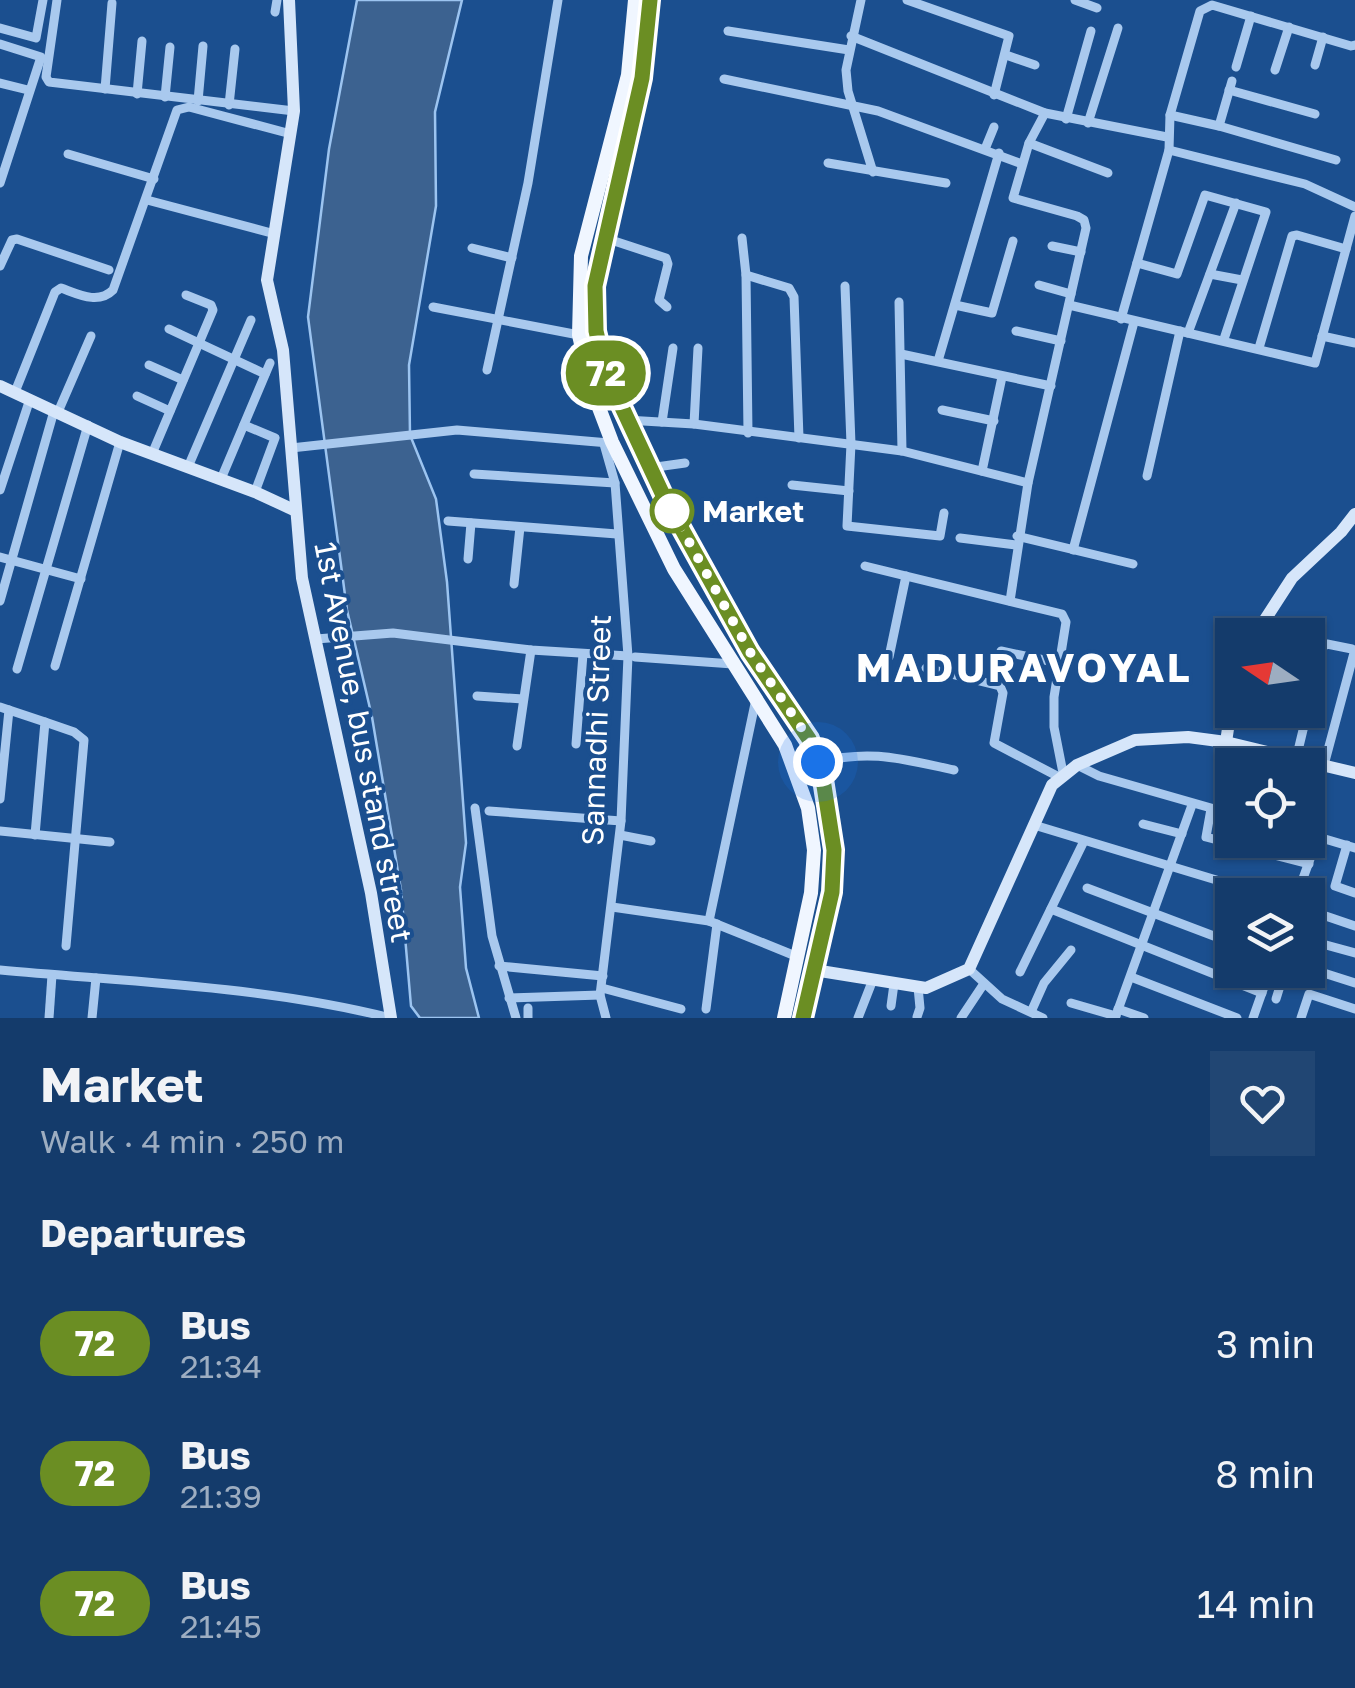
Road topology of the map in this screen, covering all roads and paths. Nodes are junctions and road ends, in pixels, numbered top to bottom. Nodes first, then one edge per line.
1 (42, 0) edge
2 (57, 0) edge
3 (276, 0) edge
4 (289, 0) edge
5 (558, 0) edge
6 (635, 0) edge
7 (650, 0) edge
8 (861, 0) edge
9 (907, 0) edge
10 (1075, 0) edge
11 (112, 3) dead end
12 (1097, 8) dead end
13 (276, 12) dead end
14 (1251, 16) junction
15 (0, 28) edge
16 (1118, 28) dead end
17 (1289, 28) junction
18 (728, 30) dead end
19 (1091, 32) dead end
20 (851, 36) junction
21 (1323, 38) junction
22 (142, 41) dead end
23 (0, 44) edge
24 (1355, 44) edge
25 (170, 46) dead end
26 (203, 46) dead end
27 (235, 48) dead end
28 (288, 50) dead end
29 (848, 50) junction
30 (1006, 55) junction
31 (1036, 65) dead end
32 (1315, 65) dead end
33 (1236, 67) dead end
34 (1275, 70) dead end
35 (724, 79) dead end
36 (0, 83) edge
37 (28, 90) junction
38 (105, 90) junction
39 (137, 94) junction
40 (994, 95) junction
41 (166, 97) junction
42 (198, 101) junction
43 (229, 105) junction
44 (854, 106) junction
45 (290, 111) junction
46 (626, 112) junction
47 (1045, 113) junction
48 (1315, 114) dead end
49 (1170, 115) junction
50 (1066, 119) junction
51 (1088, 123) junction
52 (1219, 126) junction
53 (994, 127) dead end
54 (291, 134) junction
55 (1167, 137) junction
56 (1029, 144) junction
57 (985, 149) junction
58 (1169, 150) junction
59 (68, 154) dead end
60 (998, 154) junction
61 (1336, 160) dead end
62 (828, 163) dead end
63 (1022, 164) junction
64 (873, 172) junction
65 (1108, 173) dead end
66 (154, 179) junction
67 (946, 183) dead end
68 (0, 184) edge
69 (147, 200) junction
70 (1236, 203) junction
71 (1355, 207) edge
72 (1355, 216) edge
73 (275, 234) junction
74 (604, 238) junction
75 (742, 238) dead end
76 (1013, 241) dead end
77 (1052, 246) dead end
78 (472, 248) dead end
79 (1346, 249) junction
80 (1081, 252) junction
81 (512, 258) junction
82 (1137, 262) junction
83 (0, 266) edge
84 (109, 270) dead end
85 (1210, 274) junction
86 (746, 275) junction
87 (1242, 280) junction
88 (1040, 285) dead end
89 (846, 286) dead end
90 (186, 295) dead end
91 (1070, 299) junction
92 (899, 302) dead end
93 (954, 305) junction
94 (432, 307) dead end
95 (667, 307) dead end
96 (498, 318) junction
97 (1120, 319) junction
98 (251, 320) dead end
99 (1134, 322) junction
100 (169, 329) dead end
101 (1016, 330) dead end
102 (1184, 332) junction
103 (579, 334) junction
104 (91, 336) dead end
105 (1322, 336) junction
106 (1224, 339) junction
107 (1061, 341) junction
108 (199, 342) junction
109 (1355, 343) edge
110 (673, 348) dead end
111 (698, 348) dead end
112 (1260, 348) junction
113 (901, 354) junction
114 (234, 360) junction
115 (938, 361) junction
116 (270, 363) dead end
117 (149, 365) dead end
118 (487, 370) dead end
119 (266, 374) junction
120 (1002, 377) junction
121 (183, 380) junction
122 (0, 386) edge
123 (1051, 386) junction
124 (14, 392) junction
125 (138, 396) dead end
126 (30, 399) junction
127 (942, 410) dead end
128 (56, 411) junction
129 (170, 411) junction
130 (626, 420) junction
131 (662, 422) junction
132 (994, 422) junction
133 (694, 424) junction
134 (88, 425) junction
135 (244, 425) junction
136 (748, 433) junction
137 (799, 438) junction
138 (120, 442) junction
139 (608, 443) junction
140 (851, 444) junction
141 (291, 448) junction
142 (902, 451) junction
143 (152, 454) junction
144 (685, 464) dead end
145 (188, 467) junction
146 (649, 468) junction
147 (982, 471) junction
148 (474, 474) dead end
149 (1147, 476) dead end
150 (221, 479) junction
151 (1028, 482) junction
152 (615, 483) junction
153 (792, 485) dead end
154 (0, 490) edge
155 (849, 491) junction
156 (256, 492) junction
157 (296, 512) junction
158 (944, 513) dead end
159 (1355, 514) edge
160 (448, 521) dead end
161 (470, 523) junction
162 (520, 527) junction
163 (616, 534) junction
164 (960, 538) dead end
165 (1017, 541) junction
166 (1074, 550) junction
167 (468, 558) dead end
168 (5, 559) edge
169 (1133, 564) dead end
170 (865, 566) dead end
171 (48, 570) junction
172 (906, 576) junction
173 (82, 578) junction
174 (514, 584) dead end
175 (1010, 600) junction
176 (0, 601) edge
177 (1266, 618) edge
178 (741, 636) junction
179 (316, 640) junction
180 (722, 646) junction
181 (532, 650) junction
182 (1000, 651) dead end
183 (583, 654) junction
184 (632, 656) junction
185 (889, 657) dead end
186 (1059, 663) junction
187 (733, 664) junction
188 (55, 666) dead end
189 (926, 668) dead end
190 (18, 669) dead end
191 (477, 696) dead end
192 (756, 698) junction
193 (523, 699) junction
194 (5, 708) edge
195 (45, 722) junction
196 (1228, 728) edge
197 (1226, 742) junction
198 (576, 744) dead end
199 (518, 746) dead end
200 (1251, 748) edge
201 (1299, 748) edge
202 (818, 762) junction
203 (1325, 762) edge
204 (1077, 765) junction
205 (1325, 766) edge
206 (954, 770) dead end
207 (1355, 773) edge
208 (1061, 775) junction
209 (0, 799) edge
210 (1192, 805) junction
211 (475, 808) dead end
212 (1211, 809) junction
213 (1215, 810) edge
214 (490, 811) dead end
215 (621, 821) junction
216 (1143, 824) dead end
217 (1034, 825) junction
218 (0, 831) edge
219 (1182, 834) junction
220 (35, 835) junction
221 (620, 835) junction
222 (74, 839) junction
223 (1325, 839) edge
224 (651, 840) dead end
225 (1084, 841) junction
226 (110, 842) dead end
227 (1351, 847) edge
228 (1309, 858) edge
229 (1308, 864) junction
230 (1172, 866) junction
231 (1303, 878) edge
232 (1215, 879) edge
233 (1087, 888) dead end
234 (1355, 893) edge
235 (612, 907) junction
236 (1051, 909) junction
237 (1155, 913) junction
238 (1325, 916) edge
239 (713, 923) junction
240 (1355, 926) edge
241 (1215, 936) edge
242 (1144, 944) junction
243 (1325, 945) edge
244 (66, 946) dead end
245 (1071, 950) dead end
246 (1355, 953) edge
247 (798, 957) junction
248 (498, 966) junction
249 (969, 969) junction
250 (0, 970) edge
251 (814, 970) junction
252 (1020, 972) dead end
253 (1325, 973) edge
254 (52, 974) junction
255 (1131, 977) junction
256 (96, 978) junction
257 (872, 982) junction
258 (1355, 983) edge
259 (894, 984) junction
260 (983, 985) junction
261 (602, 986) junction
262 (918, 987) junction
263 (1264, 988) edge
264 (1280, 988) edge
265 (1262, 993) junction
266 (509, 998) junction
267 (1276, 1000) dead end
268 (1071, 1003) dead end
269 (891, 1006) dead end
270 (681, 1009) dead end
271 (706, 1009) dead end
272 (1355, 1010) edge
273 (1031, 1012) junction
274 (1116, 1014) edge
275 (917, 1016) edge
276 (49, 1018) edge
277 (92, 1018) edge
278 (391, 1018) edge
279 (516, 1018) edge
280 (606, 1018) edge
281 (784, 1018) edge
282 (802, 1018) edge
283 (858, 1018) edge
284 (961, 1018) edge
285 (1043, 1018) edge
286 (1144, 1018) edge
287 (1237, 1018) edge
288 (1253, 1018) edge
289 (1301, 1018) edge

1 - 15 street
2 - 38 street
3 - 13 street
4 - 45 street, 1st Avenue, bus stand street
5 - 81 street
6 - 46 main road
7 - 46 main road
8 - 20 street
9 - 30 street
10 - 12 street
11 - 38 street
14 - 17 street
14 - 33 street
14 - 49 street
16 - 51 street
17 - 21 street
17 - 34 street
18 - 29 street
19 - 50 street
20 - 29 street
20 - 40 street
21 - 24 street
21 - 32 street
22 - 39 street
23 - 37 street
25 - 41 street
26 - 42 street
27 - 43 street
28 - 45 street
29 - 44 street
30 - 31 street
30 - 40 street
35 - 44 street
36 - 37 street
37 - 68 street
38 - 39 street
39 - 41 street
40 - 47 street
41 - 42 street
42 - 43 street
43 - 45 street
44 - 57 street
44 - 64 street
45 - 54 street, 1st Avenue, bus stand street
46 - 74 main road
46 - 103 main road
47 - 50 street
47 - 56 street
48 - 52 street
49 - 52 street
49 - 55 street
50 - 51 street
51 - 55 street
52 - 61 street
53 - 57 street
54 - 66 street
54 - 73 street, 1st Avenue, bus stand street
55 - 58 street
56 - 63 street
56 - 65 street
57 - 60 street
58 - 71 street
58 - 82 street
59 - 66 street
60 - 63 street
60 - 93 street
62 - 64 street
63 - 80 street
64 - 67 street
66 - 69 street
69 - 73 street
69 - 124 street
70 - 82 street
70 - 85 street
70 - 87 street
72 - 79 street
73 - 141 street, 1st Avenue, bus stand street
74 - 95 street
74 - 130 main road
75 - 86 street
76 - 93 street
77 - 80 street
78 - 81 street
79 - 105 street
79 - 112 street
80 - 91 street
81 - 96 street
82 - 97 street
83 - 84 street
85 - 87 street
85 - 102 street
86 - 136 street
86 - 137 street
87 - 106 street
88 - 91 street
89 - 140 street
90 - 108 street
91 - 97 street
91 - 107 street
92 - 113 street
93 - 115 street
94 - 96 street
96 - 103 street
96 - 118 street
97 - 99 street
98 - 114 street
99 - 102 street
99 - 166 street
100 - 108 street
101 - 107 street
102 - 106 street
102 - 149 street
103 - 139 main road
104 - 128 street
105 - 109 street
105 - 112 street
106 - 112 street
107 - 123 street
108 - 114 street
108 - 121 street
110 - 131 street
111 - 133 street
113 - 115 street
113 - 142 street
114 - 119 street
114 - 145 street
115 - 120 street
116 - 119 street
117 - 121 street
119 - 135 street
120 - 123 street
120 - 132 street
121 - 129 street
122 - 124 street
123 - 151 street
124 - 126 street
125 - 129 street
126 - 128 street
126 - 154 street
127 - 132 street
128 - 134 street
128 - 168 street
129 - 143 street
130 - 131 street
130 - 146 main road
131 - 133 street
132 - 147 street
133 - 136 street
134 - 138 street
134 - 171 street
135 - 150 street
135 - 156 street
136 - 137 street
137 - 140 street
138 - 143 street
138 - 173 street
139 - 141 street
139 - 152 street, Sannadhi Street
139 - 180 main road
140 - 142 street
140 - 155 street
141 - 157 street, 1st Avenue, bus stand street
142 - 147 street
143 - 145 street
144 - 146 street
145 - 150 street
146 - 178 main road
147 - 151 street
148 - 152 street
150 - 156 street
151 - 165 street
152 - 163 street, Sannadhi Street
153 - 155 street
155 - 158 street
156 - 157 street
157 - 179 street, 1st Avenue, bus stand street
159 - 177 street
160 - 161 street
161 - 162 street
161 - 167 street
162 - 163 street
162 - 174 street
163 - 184 street, Sannadhi Street
164 - 165 street
165 - 166 street
165 - 175 street
166 - 169 street
168 - 171 street
168 - 176 street
170 - 172 street
171 - 173 street
171 - 190 street
172 - 175 street
172 - 185 street
173 - 188 street
175 - 186 street
178 - 180 main road
178 - 202 main road
179 - 181 street
179 - 278 street, 1st Avenue, bus stand street
180 - 187 main road
181 - 183 street
181 - 193 street
182 - 186 street
183 - 184 street
183 - 198 street
184 - 187 street
184 - 215 street, Sannadhi Street
186 - 208 street
187 - 192 main road
189 - 208 street
191 - 193 street
192 - 239 street
192 - 247 main road
193 - 199 street
194 - 195 street
194 - 209 street
195 - 220 street
195 - 222 street
196 - 197 street
197 - 200 street
197 - 204 street
201 - 203 street
202 - 206 street
202 - 251 main road
204 - 208 street
204 - 210 street
205 - 207 street
208 - 217 street
210 - 212 street
210 - 219 street
211 - 248 street
212 - 213 street
212 - 229 street
214 - 215 street
215 - 221 street, Sannadhi Street
216 - 219 street
217 - 225 street
217 - 249 street
218 - 220 street
219 - 230 street
220 - 222 street
221 - 224 street
221 - 235 street, Sannadhi Street
222 - 226 street
222 - 244 street
223 - 227 street
225 - 230 street
225 - 236 street
227 - 234 street
228 - 229 street
229 - 231 street
230 - 232 street
230 - 237 street
233 - 237 street
235 - 239 street
235 - 261 street, Sannadhi Street
236 - 242 street
236 - 252 street
237 - 241 street
237 - 242 street
238 - 240 street
239 - 247 street
239 - 271 street
242 - 255 street
242 - 265 street
243 - 246 street
245 - 273 street
247 - 281 main road
248 - 261 street
248 - 266 street
249 - 260 street
249 - 262 street
250 - 254 street
251 - 257 street
251 - 282 main road
253 - 258 street
254 - 256 street
254 - 276 street
255 - 274 street
255 - 287 street
256 - 277 street
256 - 278 street
257 - 259 street
257 - 283 street
259 - 262 street
259 - 269 street
260 - 273 street
260 - 284 street
261 - 266 street
261 - 270 street
261 - 280 street, Sannadhi Street
262 - 275 street
263 - 265 street
264 - 267 street
265 - 288 street
266 - 279 street
268 - 274 street
272 - 289 street
273 - 285 street
274 - 286 street

